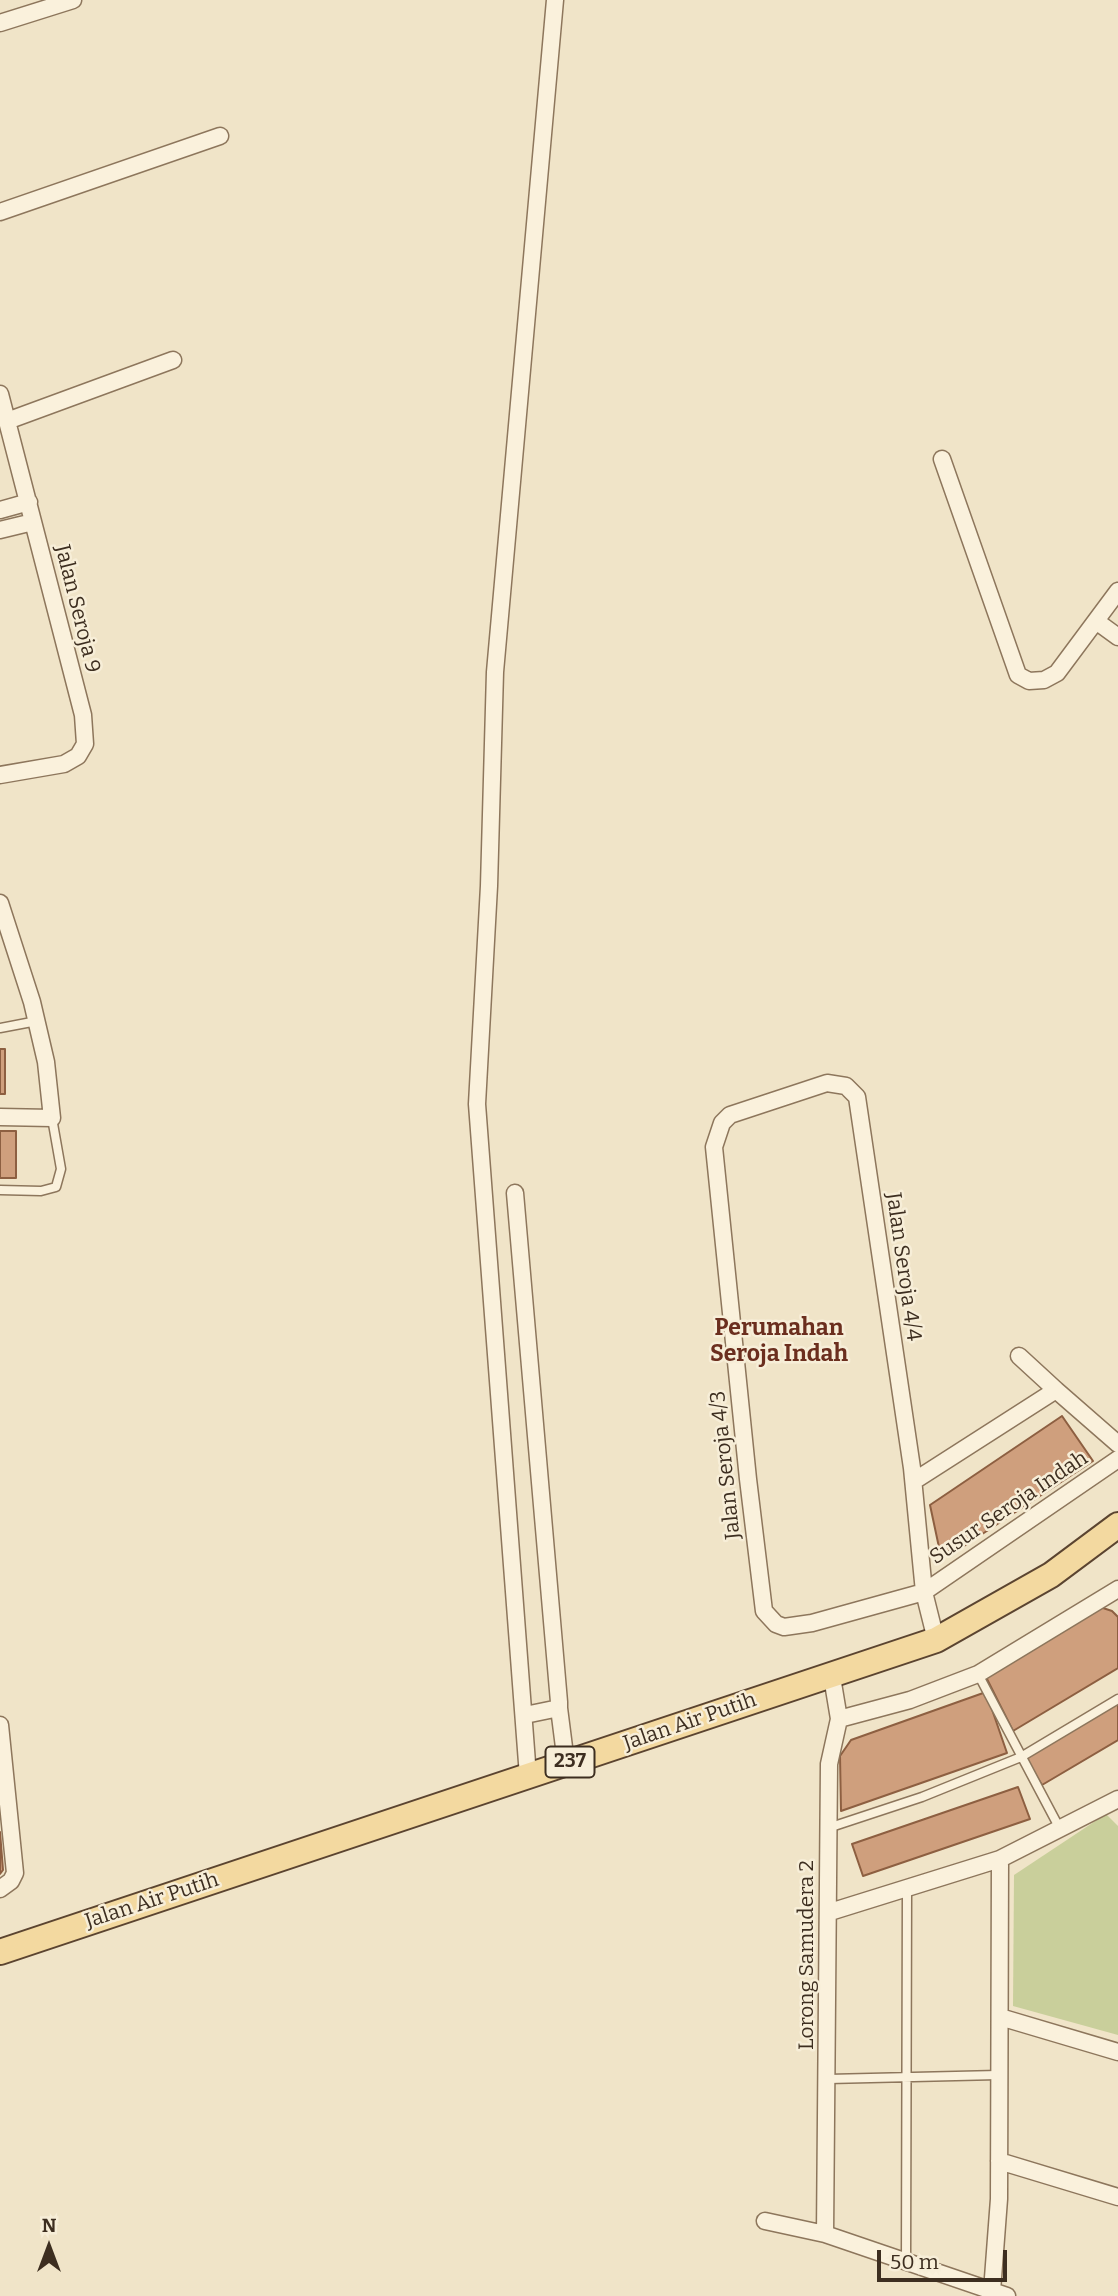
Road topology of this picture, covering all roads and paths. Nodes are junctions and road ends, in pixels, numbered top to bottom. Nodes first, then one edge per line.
1 (73, 0) edge
2 (555, 0) edge
3 (0, 23) edge
4 (220, 136) dead end
5 (0, 212) edge
6 (173, 360) dead end
7 (0, 394) edge
8 (7, 421) junction
9 (942, 458) dead end
10 (29, 502) junction
11 (0, 510) edge
12 (33, 522) junction
13 (0, 530) edge
14 (1118, 592) edge
15 (1096, 621) junction
16 (1118, 637) edge
17 (0, 775) edge
18 (0, 903) edge
19 (3, 922) edge
20 (37, 1021) junction
21 (0, 1028) edge
22 (0, 1117) edge
23 (52, 1118) junction
24 (722, 1123) joint
25 (0, 1189) edge
26 (515, 1194) dead end
27 (1019, 1356) dead end
28 (1056, 1390) junction
29 (1118, 1444) edge
30 (1118, 1459) edge
31 (914, 1480) junction
32 (1118, 1525) edge
33 (1118, 1590) edge
34 (924, 1591) junction
35 (936, 1640) junction
36 (978, 1674) junction
37 (832, 1677) junction
38 (1118, 1699) edge
39 (559, 1708) junction
40 (525, 1715) junction
41 (839, 1719) junction
42 (0, 1725) edge
43 (1021, 1757) junction
44 (566, 1763) junction
45 (528, 1776) junction
46 (4, 1796) edge
47 (1117, 1801) edge
48 (828, 1828) junction
49 (1061, 1831) junction
50 (1000, 1859) junction
51 (6, 1885) edge
52 (907, 1890) junction
53 (830, 1912) junction
54 (0, 1952) edge
55 (1000, 2017) junction
56 (1118, 2052) edge
57 (998, 2075) junction
58 (906, 2078) junction
59 (828, 2079) junction
60 (999, 2161) junction
61 (1118, 2197) edge
62 (765, 2221) dead end
63 (825, 2235) junction
64 (906, 2262) junction
65 (999, 2293) edge

1 - 3 street
2 - 40 street
4 - 5 street
6 - 8 street
7 - 8 street, Jalan Seroja 9
8 - 10 street, Jalan Seroja 9
9 - 15 street
10 - 11 street
10 - 12 street, Jalan Seroja 9
12 - 13 street
12 - 17 street, Jalan Seroja 9
14 - 15 street
15 - 16 street
18 - 19 street
19 - 20 street
20 - 21 lane
20 - 23 street
22 - 23 street
23 - 25 lane
24 - 31 street, Jalan Seroja 4/4
24 - 34 street, Jalan Seroja 4/3
26 - 39 street
27 - 28 street
28 - 29 street
28 - 31 street
30 - 34 street, Susur Seroja Indah
31 - 34 street, Jalan Seroja 4/4
32 - 35 main road, Jalan Air Putih / 237
33 - 36 street
34 - 35 street, Jalan Seroja 4/4
35 - 37 main road, Jalan Air Putih / 237
36 - 41 street
36 - 43 lane
37 - 41 street, Lorong Samudera 2
37 - 44 main road, Jalan Air Putih / 237
38 - 43 lane
39 - 40 street
39 - 44 street
40 - 45 street
41 - 48 street, Lorong Samudera 2
42 - 46 street
43 - 48 lane
43 - 49 lane
44 - 45 main road, Jalan Air Putih / 237
45 - 54 main road, Jalan Air Putih / 237
46 - 51 street
47 - 49 street
48 - 53 street, Lorong Samudera 2
49 - 50 street
50 - 52 street
50 - 55 street
52 - 53 street
52 - 58 lane
53 - 59 street, Lorong Samudera 2
55 - 56 street
55 - 57 street
57 - 58 lane
57 - 60 street
58 - 59 lane
58 - 64 lane
59 - 63 street, Lorong Samudera 2
60 - 61 street
60 - 65 street
62 - 63 street
63 - 64 street
64 - 65 street

